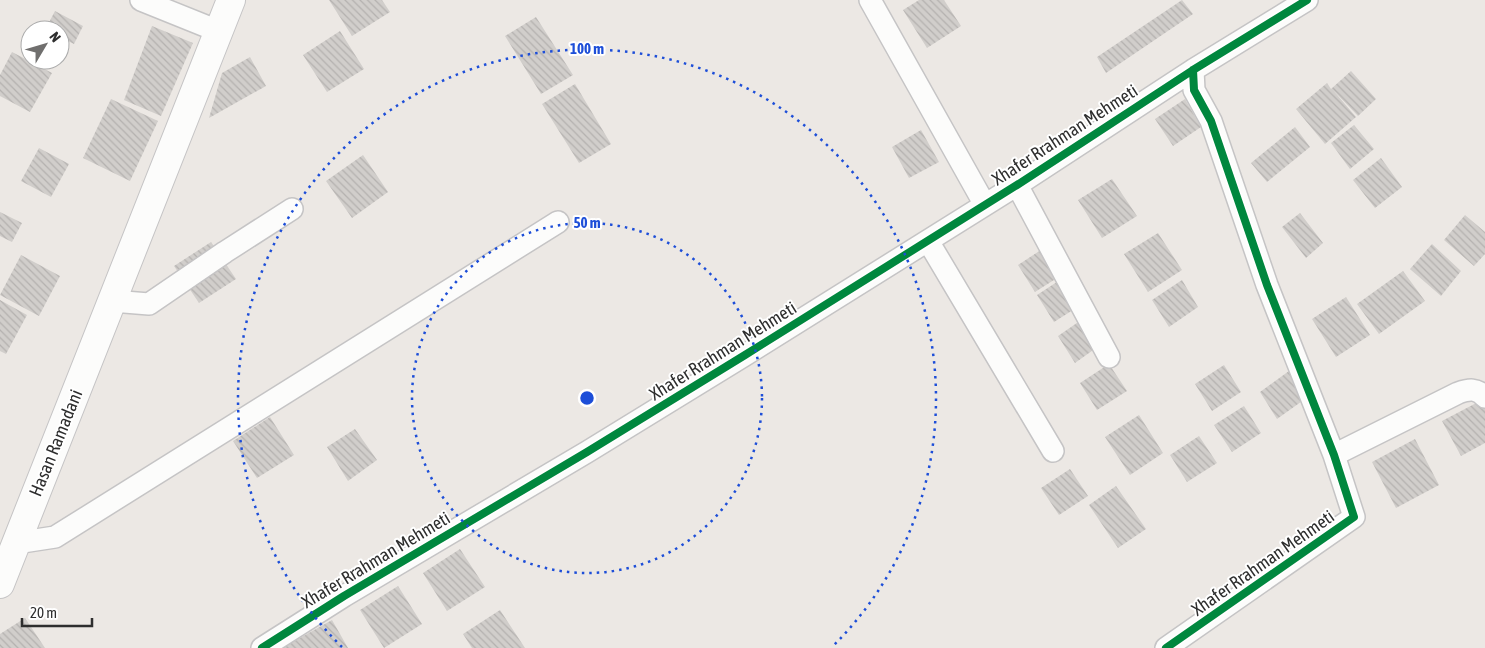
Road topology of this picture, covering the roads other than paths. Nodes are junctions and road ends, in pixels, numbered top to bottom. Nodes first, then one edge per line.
1 (141, 0) edge
2 (231, 0) edge
3 (870, 0) edge
4 (1307, 0) edge
5 (218, 31) junction
6 (1193, 70) junction
7 (1017, 185) junction
8 (984, 205) junction
9 (292, 209) dead end
10 (558, 222) dead end
11 (928, 241) junction
12 (112, 301) junction
13 (1110, 357) dead end
14 (1485, 397) edge
15 (1052, 451) dead end
16 (1334, 456) junction
17 (16, 543) junction
18 (0, 584) edge
19 (262, 648) edge
20 (1166, 648) edge

1 - 5 street
2 - 5 main road, Hasan Ramadani
3 - 8 street
4 - 6 street, Xhafer Rrahman Mehmeti
5 - 12 main road, Hasan Ramadani
6 - 7 street, Xhafer Rrahman Mehmeti
6 - 16 street, Xhafer Rrahman Mehmeti
7 - 8 street, Xhafer Rrahman Mehmeti
7 - 13 street
8 - 11 street, Xhafer Rrahman Mehmeti
9 - 12 street
10 - 17 street
11 - 15 street
11 - 19 street, Xhafer Rrahman Mehmeti
12 - 17 main road, Hasan Ramadani
14 - 16 street
16 - 20 street, Xhafer Rrahman Mehmeti
17 - 18 main road, Hasan Ramadani

